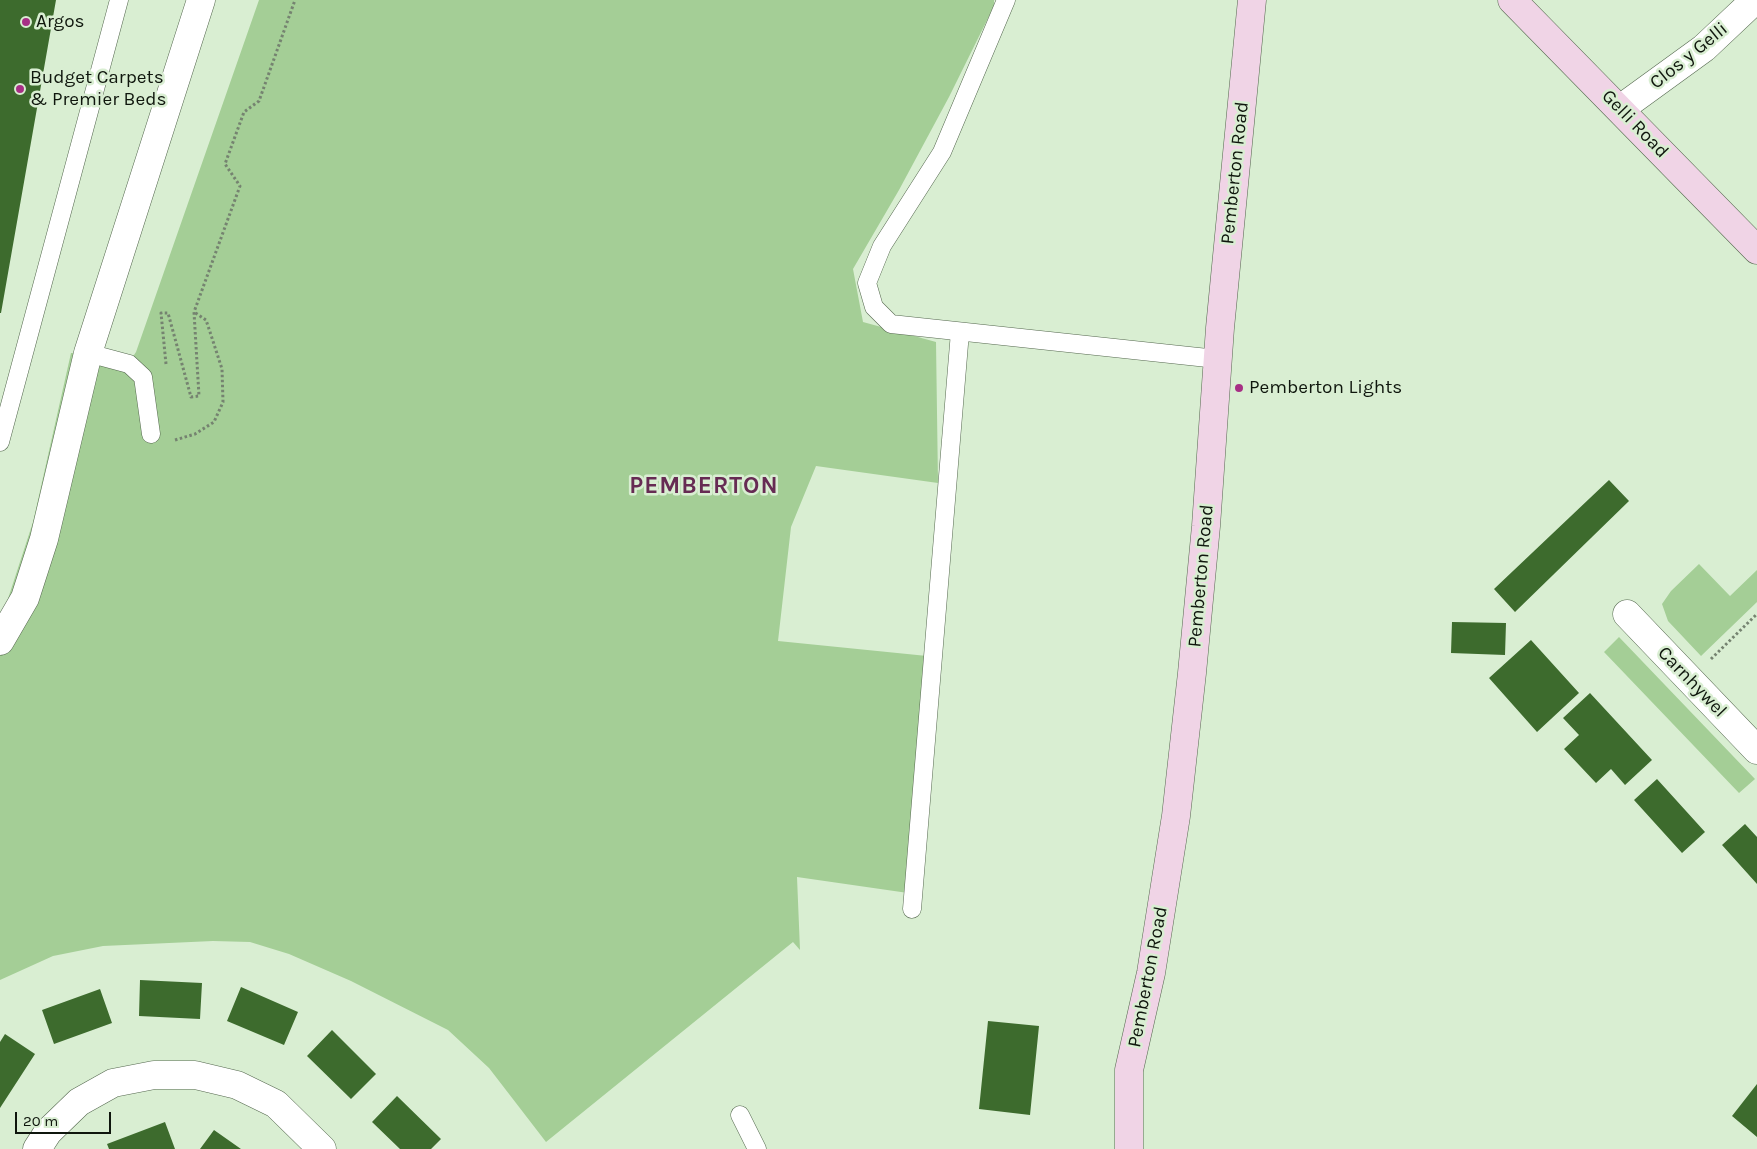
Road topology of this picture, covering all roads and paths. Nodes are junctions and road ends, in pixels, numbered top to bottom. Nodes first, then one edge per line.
1 (119, 0) edge
2 (201, 0) edge
3 (295, 0) edge
4 (1006, 0) edge
5 (1252, 0) edge
6 (1512, 0) edge
7 (1755, 0) edge
8 (1620, 109) junction
9 (1757, 250) edge
10 (194, 312) junction
11 (960, 332) junction
12 (88, 353) junction
13 (1217, 359) junction
14 (166, 372) dead end
15 (172, 431) dead end
16 (151, 434) dead end
17 (0, 442) edge
18 (1627, 614) dead end
19 (1757, 614) edge
20 (0, 641) edge
21 (1690, 680) junction
22 (1757, 750) edge
23 (912, 909) dead end
24 (740, 1115) dead end
25 (37, 1149) edge
26 (322, 1149) edge
27 (757, 1149) edge
28 (1129, 1149) edge

1 - 17 lane
2 - 12 street
3 - 10 path
4 - 11 lane
5 - 13 main road, Pemberton Road
6 - 8 main road, Gelli Road
7 - 8 street, Clos y Gelli
8 - 9 main road, Gelli Road
10 - 14 path
10 - 15 path
11 - 13 lane
11 - 23 lane
12 - 16 lane
12 - 20 street
13 - 28 main road, Pemberton Road
18 - 21 street, Carnhywel
19 - 21 path
21 - 22 street, Carnhywel
24 - 27 lane
25 - 26 street

